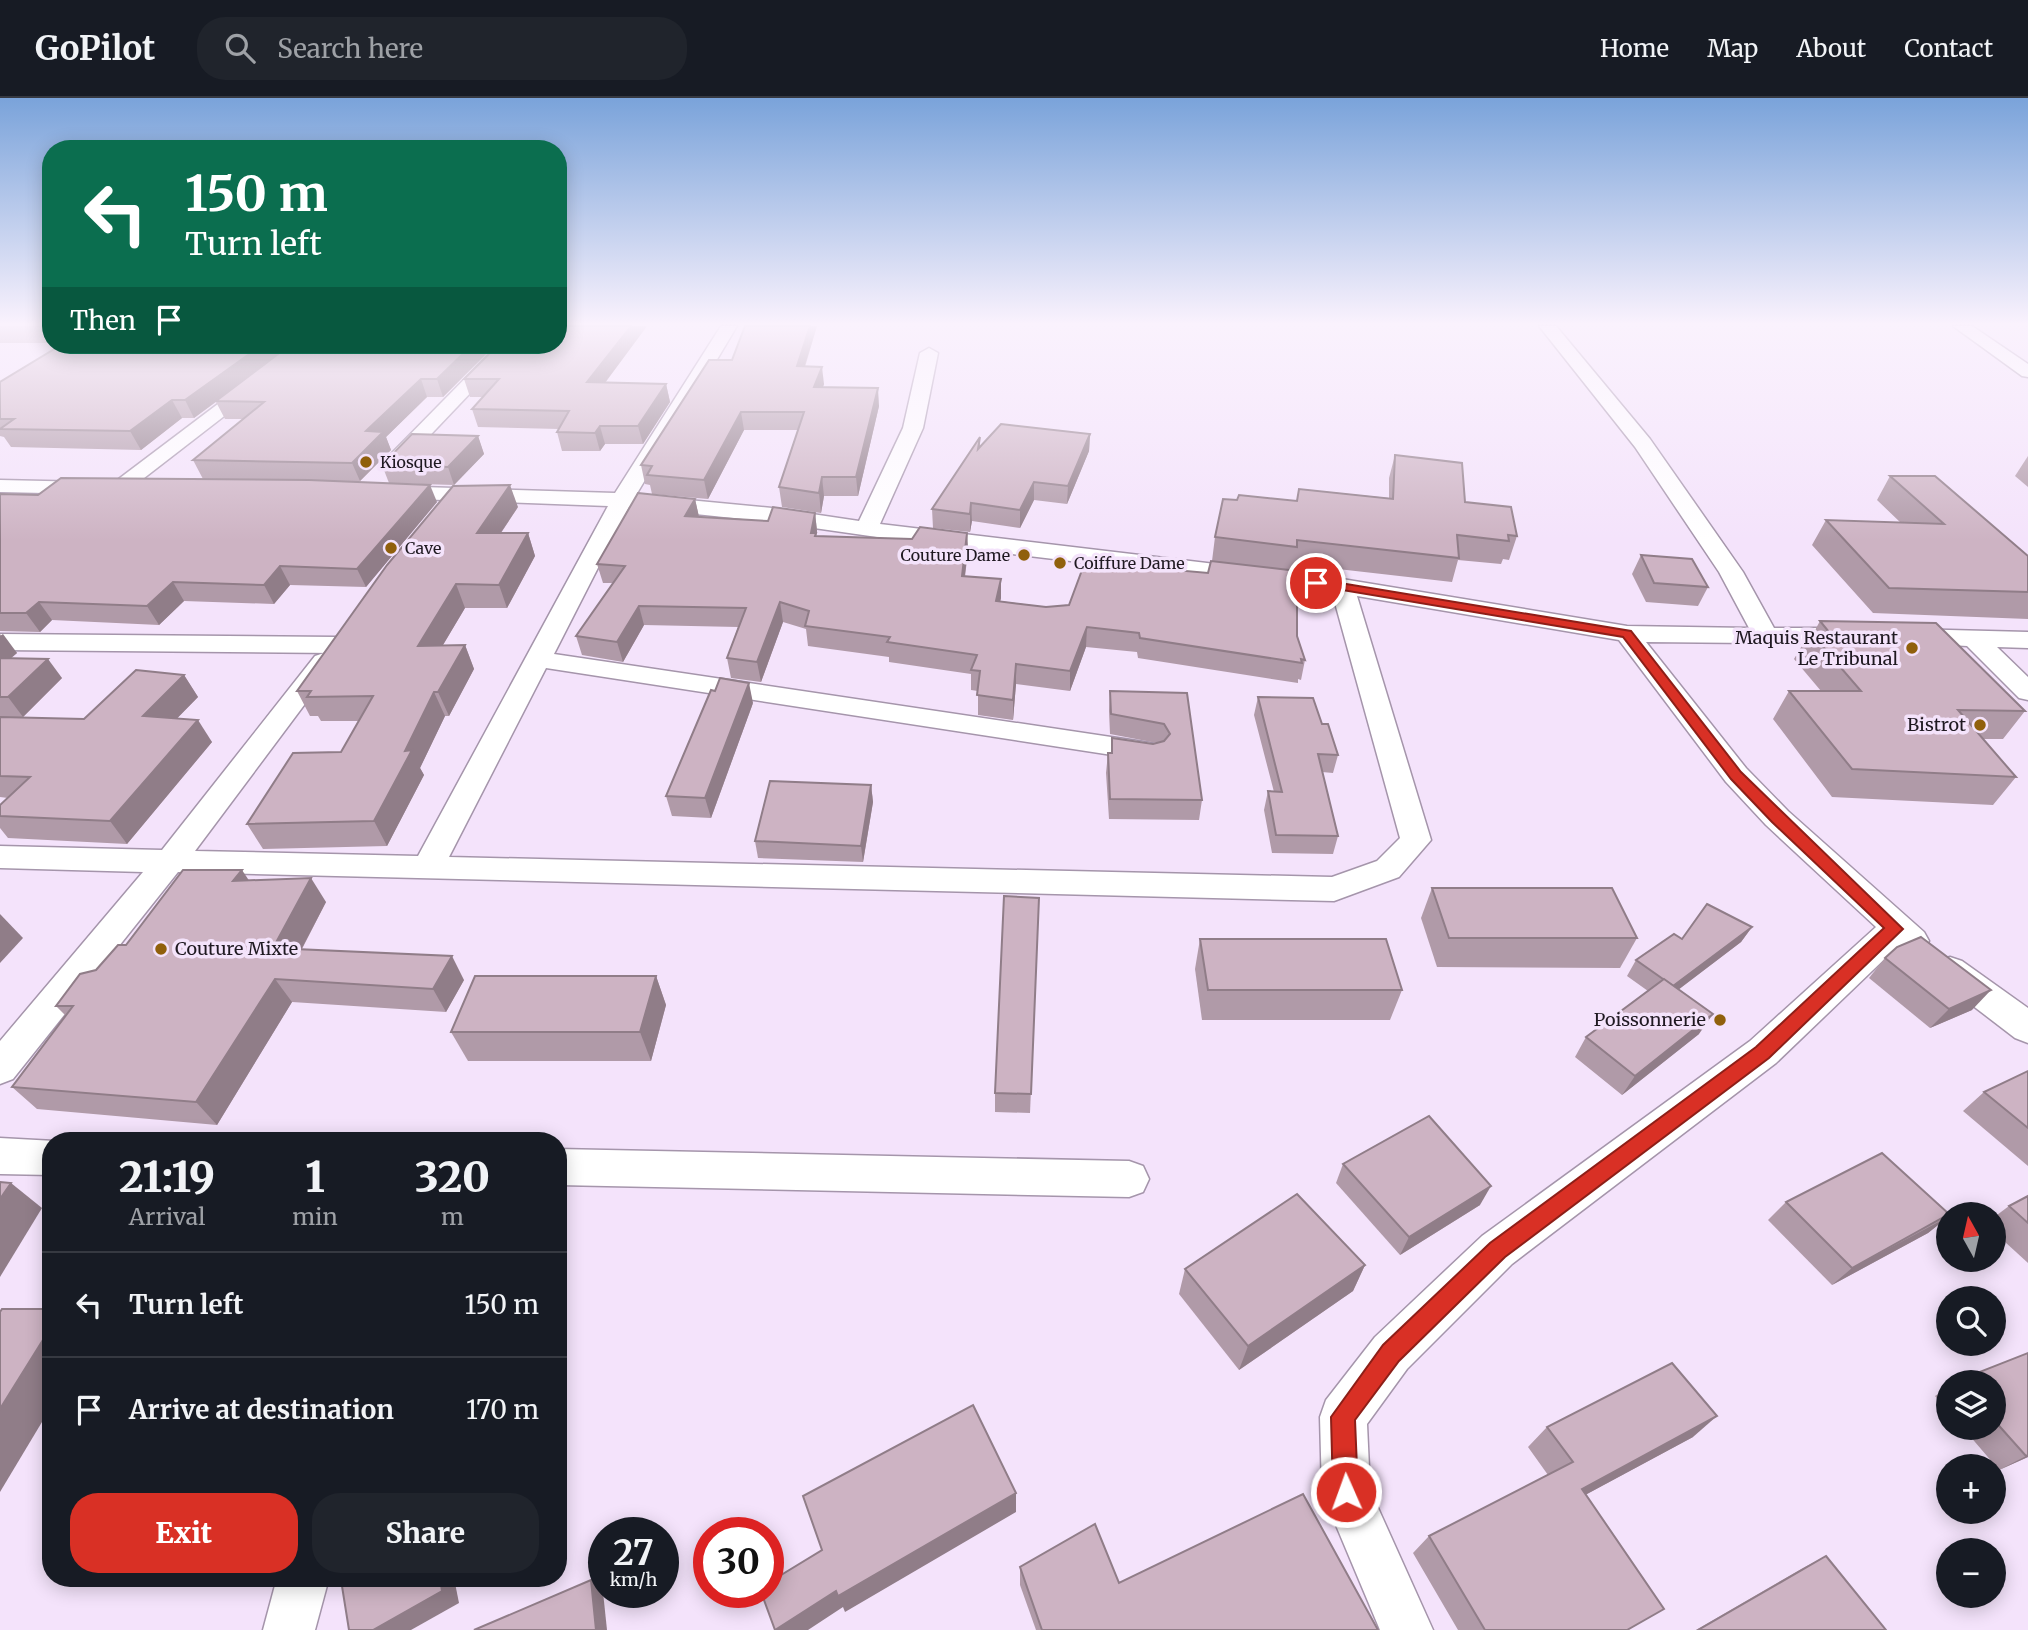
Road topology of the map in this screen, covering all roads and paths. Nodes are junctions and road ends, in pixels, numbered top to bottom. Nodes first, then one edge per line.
1 (238, 397) edge
2 (456, 397) edge
3 (685, 397) edge
4 (920, 397) edge
5 (1606, 397) edge
6 (0, 486) edge
7 (119, 488) junction
8 (159, 488) edge
9 (457, 495) junction
10 (622, 500) junction
11 (432, 525) edge
12 (867, 528) junction
13 (1342, 586) junction
14 (1627, 634) junction
15 (1766, 636) junction
16 (1868, 636) edge
17 (1894, 637) edge
18 (1974, 639) junction
19 (2028, 640) edge
20 (0, 642) edge
21 (538, 659) junction
22 (2028, 691) edge
23 (1152, 752) edge
24 (0, 857) edge
25 (170, 861) junction
26 (428, 867) junction
27 (1895, 929) junction
28 (2028, 1028) edge
29 (0, 1068) edge
30 (0, 1156) edge
31 (42, 1157) edge
32 (567, 1167) edge
33 (1129, 1179) dead end
34 (301, 1587) edge
35 (289, 1630) edge
36 (1407, 1630) edge

1 - 7 street
2 - 9 street
3 - 10 street
4 - 12 street
5 - 15 street
6 - 7 street
7 - 8 street
9 - 10 street
9 - 11 street
10 - 12 street
10 - 21 street
12 - 13 street
13 - 14 street
13 - 26 street
14 - 15 street
14 - 27 street
15 - 16 street
17 - 18 street
18 - 19 street
18 - 22 street
20 - 25 street
21 - 23 street
21 - 26 street
24 - 25 street
25 - 26 street
25 - 29 street
27 - 28 street
27 - 36 street
30 - 31 street
32 - 33 street
34 - 35 street

